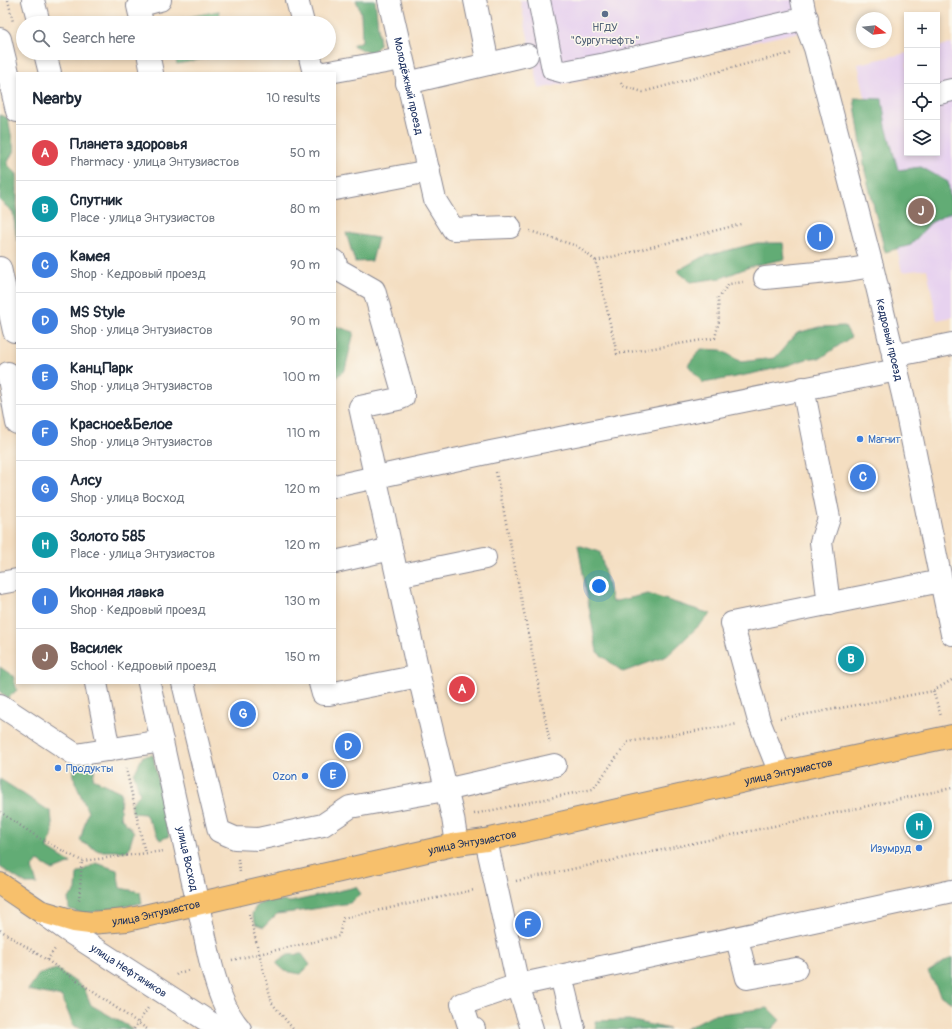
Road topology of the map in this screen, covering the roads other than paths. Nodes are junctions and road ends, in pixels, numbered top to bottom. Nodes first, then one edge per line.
1 (33, 0) edge
2 (160, 0) edge
3 (298, 0) edge
4 (389, 0) edge
5 (475, 0) edge
6 (538, 0) edge
7 (805, 9) edge
8 (37, 16) edge
9 (140, 16) edge
10 (301, 16) edge
11 (0, 39) edge
12 (527, 54) dead end
13 (402, 59) junction
14 (47, 60) edge
15 (149, 60) edge
16 (311, 60) edge
17 (488, 64) junction
18 (4, 72) edge
19 (50, 72) edge
20 (152, 72) edge
21 (314, 72) edge
22 (330, 72) edge
23 (407, 83) junction
24 (16, 108) edge
25 (429, 171) junction
26 (336, 182) edge
27 (510, 227) road end
28 (336, 265) edge
29 (872, 266) junction
30 (0, 268) edge
31 (765, 278) road end
32 (16, 330) edge
33 (952, 344) edge
34 (895, 363) junction
35 (8, 373) dead end
36 (803, 388) junction
37 (16, 417) edge
38 (376, 478) junction
39 (336, 486) edge
40 (391, 548) junction
41 (485, 558) dead end
42 (336, 562) edge
43 (397, 576) junction
44 (16, 580) edge
45 (941, 581) junction
46 (0, 583) edge
47 (829, 604) junction
48 (952, 634) edge
49 (419, 676) junction
50 (96, 684) edge
51 (149, 684) edge
52 (183, 684) edge
53 (320, 684) edge
54 (0, 705) edge
55 (952, 736) edge
56 (162, 741) junction
57 (110, 750) junction
58 (555, 764) road end
59 (780, 773) junction
60 (445, 790) junction
61 (486, 840) junction
62 (457, 844) junction
63 (0, 884) edge
64 (952, 891) edge
65 (198, 904) junction
66 (40, 910) junction
67 (737, 939) junction
68 (796, 969) dead end
69 (561, 976) junction
70 (518, 985) junction
71 (220, 1029) edge
72 (240, 1029) edge
73 (474, 1029) edge
74 (532, 1029) edge
75 (574, 1029) edge

1 - 8 street
2 - 9 street
3 - 10 street
4 - 13 street, Молодёжный проезд
5 - 17 street
6 - 7 street
7 - 29 street, Кедровый проезд
11 - 18 street
12 - 17 street
13 - 22 street
13 - 23 street, Молодёжный проезд
14 - 19 street
15 - 20 street
16 - 21 street
17 - 23 street
18 - 24 street
23 - 25 street, Молодёжный проезд
25 - 26 street
25 - 27 street, Молодёжный проезд
28 - 38 street
29 - 31 street
29 - 34 street, Кедровый проезд
30 - 32 street
33 - 34 street
34 - 36 street
34 - 45 street, Кедровый проезд
35 - 37 street
36 - 38 street
36 - 47 street
38 - 39 street
38 - 40 street
40 - 42 street
40 - 43 street
41 - 43 street
43 - 49 street
44 - 46 street
45 - 47 street
45 - 48 street, Кедровый проезд
47 - 59 street
49 - 53 street
49 - 60 street
50 - 57 street
51 - 56 street, улица Восход
52 - 60 street
54 - 57 street
55 - 59 main road, улица Энтузиастов
56 - 57 street
56 - 65 street, улица Восход
58 - 60 street
59 - 61 main road, улица Энтузиастов
60 - 62 street
61 - 62 main road, улица Энтузиастов
61 - 70 street
62 - 65 main road, улица Энтузиастов
63 - 66 main road, улица Энтузиастов
64 - 67 street
65 - 66 main road, улица Энтузиастов
65 - 72 street, улица Восход
66 - 71 street, улица Нефтяников
67 - 68 street
67 - 69 street
69 - 70 street
69 - 75 street
70 - 73 street
70 - 74 street

